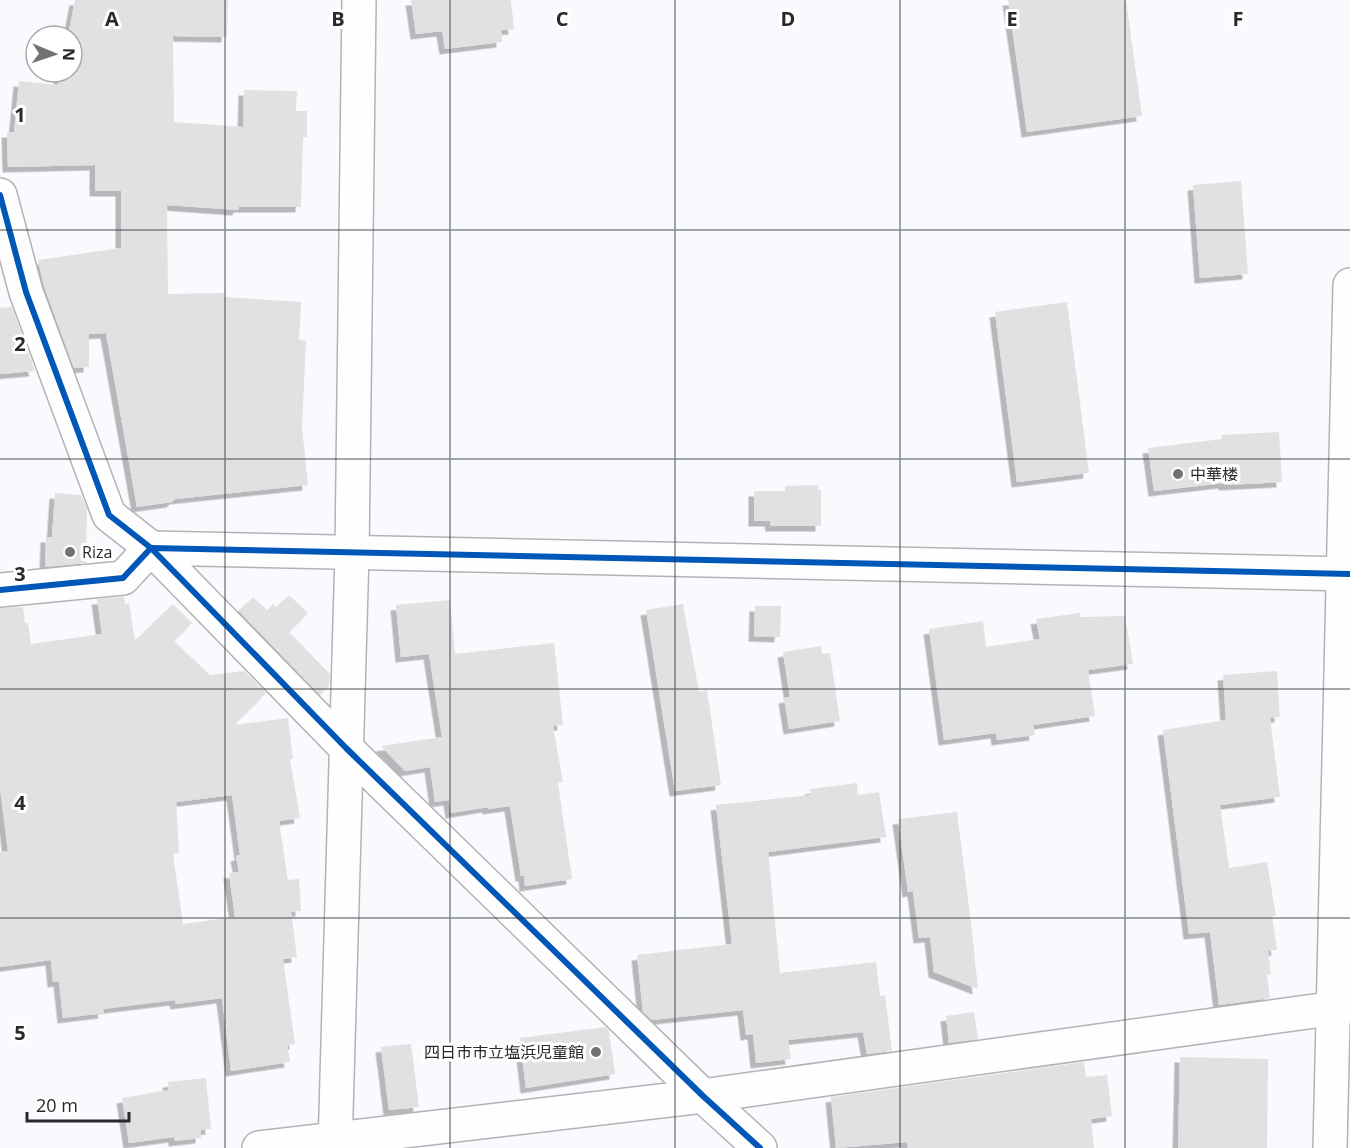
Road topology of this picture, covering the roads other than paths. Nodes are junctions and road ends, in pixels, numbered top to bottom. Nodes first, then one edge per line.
1 (359, 0) edge
2 (0, 195) edge
3 (1350, 285) edge
4 (13, 292) edge
5 (151, 548) junction
6 (352, 553) junction
7 (1346, 574) edge
8 (0, 591) edge
9 (346, 748) junction
10 (1339, 1017) edge
11 (703, 1096) junction
12 (335, 1143) edge
13 (259, 1148) edge
14 (760, 1148) edge
15 (1330, 1148) edge

1 - 6 street
2 - 4 street
3 - 7 street
4 - 5 street
5 - 6 street
5 - 8 street
5 - 9 street
6 - 7 street
6 - 9 street
7 - 10 street
9 - 11 street
9 - 12 street
10 - 11 street
10 - 15 street
11 - 12 street
11 - 14 street
12 - 13 street

